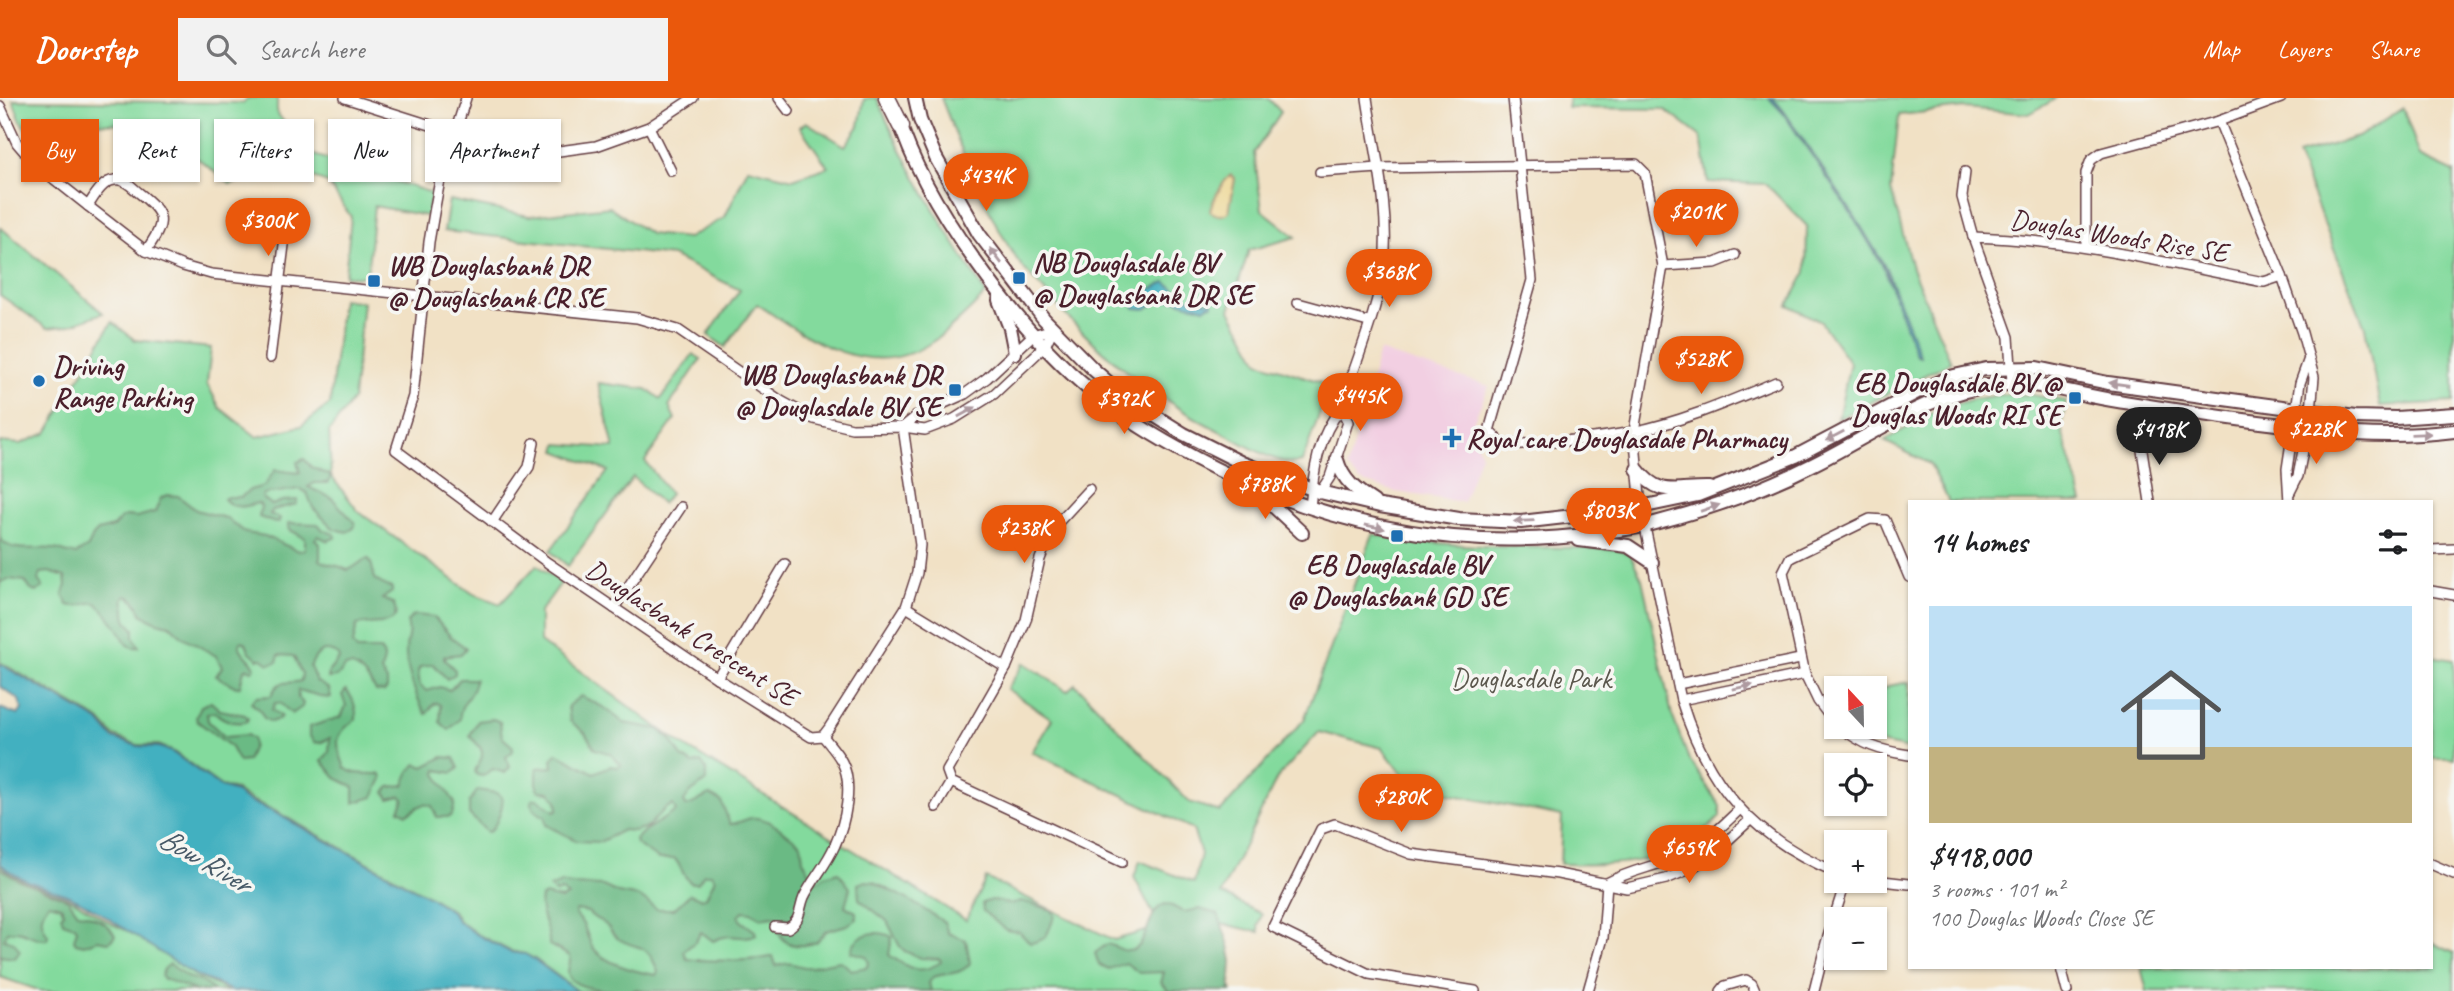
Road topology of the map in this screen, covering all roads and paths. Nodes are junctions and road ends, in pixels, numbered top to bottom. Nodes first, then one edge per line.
1 (345, 98) edge
2 (466, 98) edge
3 (693, 98) edge
4 (779, 98) edge
5 (887, 98) edge
6 (893, 98) edge
7 (915, 98) edge
8 (1367, 98) edge
9 (1513, 98) edge
10 (2281, 98) edge
11 (0, 106) edge
12 (789, 111) dead end
13 (459, 119) edge
14 (2219, 121) junction
15 (425, 124) edge
16 (901, 126) junction
17 (649, 127) junction
18 (561, 151) edge
19 (1520, 166) junction
20 (1379, 168) junction
21 (671, 172) dead end
22 (1320, 172) dead end
23 (1965, 172) dead end
24 (442, 182) edge
25 (88, 206) junction
26 (285, 237) dead end
27 (1973, 237) junction
28 (2086, 247) junction
29 (146, 251) junction
30 (1735, 255) dead end
31 (1662, 266) junction
32 (2282, 276) junction
33 (281, 282) junction
34 (995, 290) junction
35 (423, 296) junction
36 (1298, 303) dead end
37 (1368, 322) junction
38 (1053, 329) junction
39 (1034, 335) junction
40 (1045, 346) junction
41 (1015, 353) junction
42 (270, 358) dead end
43 (2011, 367) junction
44 (1776, 382) dead end
45 (2012, 383) junction
46 (1341, 409) junction
47 (2304, 410) junction
48 (2454, 414) edge
49 (903, 427) junction
50 (2302, 427) junction
51 (1634, 431) junction
52 (2454, 431) edge
53 (2140, 437) dead end
54 (534, 443) dead end
55 (1337, 460) junction
56 (1637, 469) junction
57 (1251, 485) junction
58 (1717, 488) junction
59 (1088, 489) dead end
60 (1316, 491) junction
61 (2289, 497) edge
62 (2150, 500) edge
63 (1380, 506) junction
64 (681, 507) dead end
65 (1310, 508) junction
66 (1641, 508) junction
67 (492, 522) junction
68 (1644, 526) junction
69 (1302, 533) dead end
70 (1568, 537) junction
71 (2454, 549) edge
72 (2433, 550) edge
73 (1652, 562) junction
74 (785, 564) dead end
75 (1908, 575) edge
76 (2433, 591) edge
77 (2454, 595) edge
78 (906, 607) junction
79 (614, 608) junction
80 (1800, 659) junction
81 (1006, 668) junction
82 (1805, 674) junction
83 (717, 678) junction
84 (1678, 684) junction
85 (1681, 700) junction
86 (1824, 709) edge
87 (823, 736) junction
88 (1856, 739) edge
89 (1908, 755) edge
90 (951, 782) junction
91 (936, 807) dead end
92 (1740, 810) junction
93 (1750, 820) junction
94 (1122, 862) dead end
95 (2433, 865) edge
96 (1824, 866) edge
97 (2454, 874) edge
98 (1887, 881) edge
99 (1607, 883) junction
100 (1908, 884) edge
101 (1842, 893) edge
102 (775, 927) dead end
103 (2061, 969) edge
104 (1475, 991) edge
105 (1588, 991) edge
106 (1721, 991) edge
107 (1755, 991) edge
108 (1814, 991) edge
109 (2067, 991) edge

1 - 15 street
2 - 13 street
3 - 17 street
4 - 12 street
5 - 16 highway
6 - 16 street
38 -> 7 street
8 - 20 street
9 - 19 street
10 - 14 street
11 - 25 street
14 - 28 street
14 - 32 street
16 - 34 street
17 - 18 street
17 - 21 street
19 - 20 street
19 - 31 street
19 - 51 street
20 - 22 street
20 - 37 street
23 - 27 street
24 - 35 street
25 - 29 street
25 - 29 street
26 - 33 street
27 - 28 street, Douglas Woods Rise SE
27 - 43 street, Douglas Woods Rise SE
28 - 32 street, Douglas Woods Rise SE
29 - 33 street
30 - 31 street
31 - 51 street
32 - 47 street
33 - 35 street
33 - 42 street
34 - 39 street
34 - 41 street
35 - 49 street
35 - 67 street, Douglasbank Crescent SE
36 - 37 street
37 - 46 street
38 - 39 street
38 - 40 street
38 - 60 street
39 - 40 street
39 - 41 street
49 -> 40 street
40 - 57 street
41 - 49 street
43 - 45 street, Douglas Woods Rise SE
47 -> 43 street
43 -> 58 street
44 - 51 street
45 - 50 street
68 -> 45 street
46 - 55 street
46 - 60 street
47 - 48 street
47 - 50 street
49 - 78 street
50 -> 52 street
50 - 61 street
51 - 56 street
53 - 62 street
54 - 67 street
55 - 60 street
55 - 63 street
56 - 58 street
56 - 66 street
57 - 65 street
57 - 69 street
58 - 66 street
59 - 81 street
60 - 63 street
60 - 65 street
66 -> 63 street
64 - 79 street
65 -> 70 street
66 - 68 street
67 - 79 street, Douglasbank Crescent SE
68 - 70 street
68 - 73 street
70 - 73 street
71 - 72 street
73 - 84 street
74 - 83 street
75 - 80 street
76 - 77 street
78 - 81 street
78 - 87 street
79 - 83 street, Douglasbank Crescent SE
80 - 82 street
80 - 84 street
81 - 90 street
85 -> 82 street
82 - 86 street
83 - 87 street, Douglasbank Crescent SE
84 - 85 street
85 - 92 street
87 - 102 street
88 - 89 street
90 - 91 street
90 - 94 street
92 - 93 street
92 - 99 street
93 - 96 street
93 - 99 street
95 - 97 street
98 - 100 street
99 - 104 street
99 - 105 street
101 - 108 street
103 - 109 street
106 - 107 street

